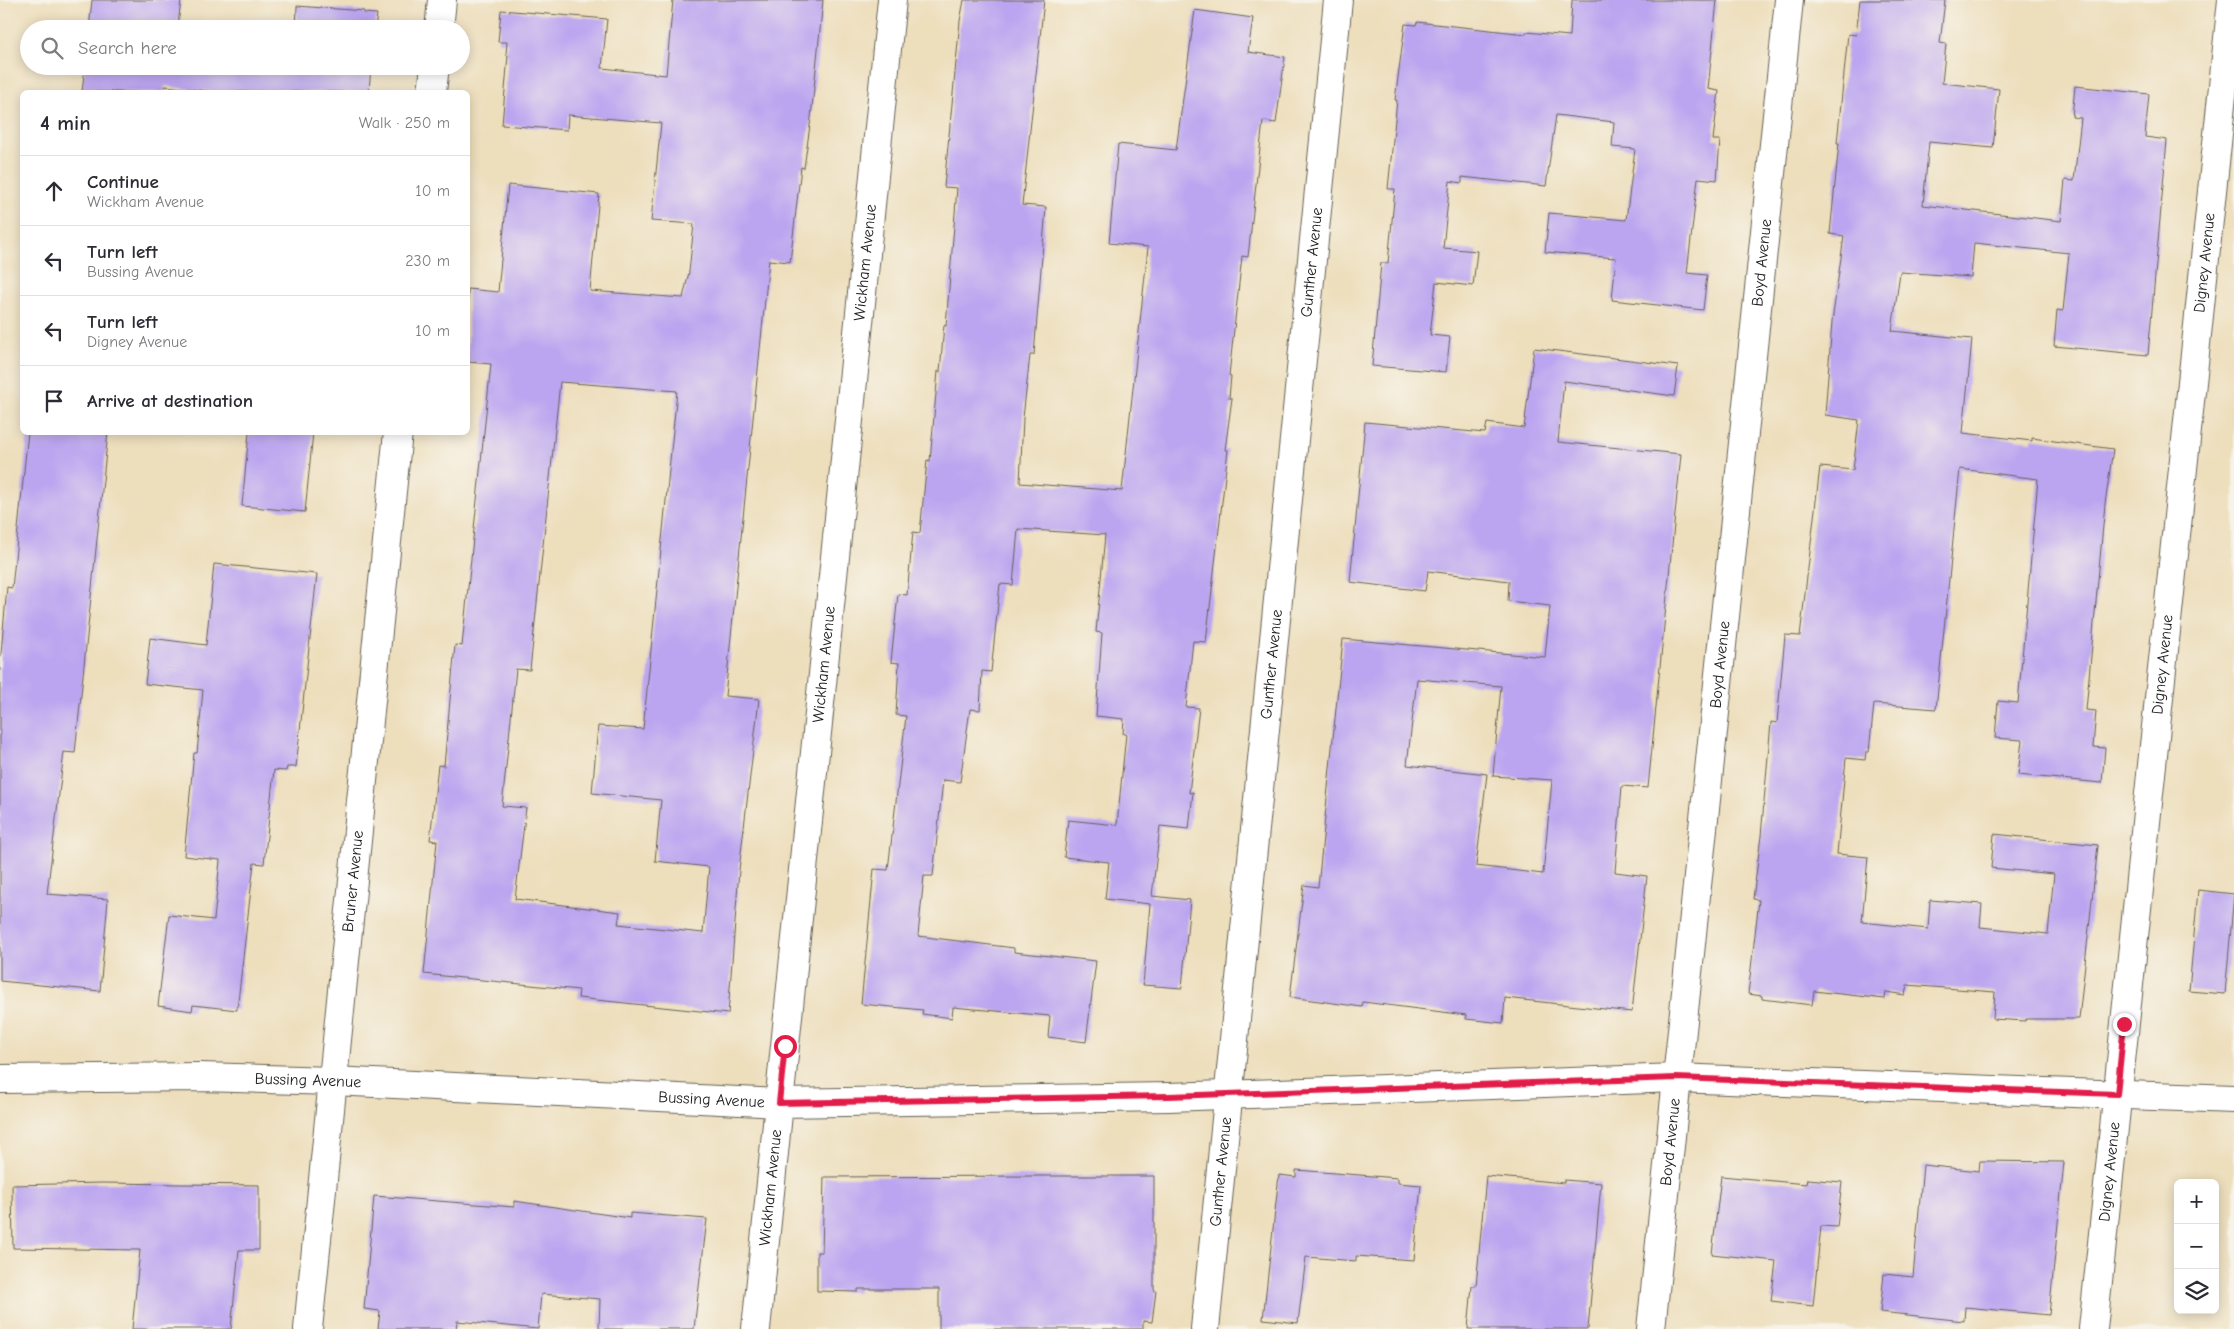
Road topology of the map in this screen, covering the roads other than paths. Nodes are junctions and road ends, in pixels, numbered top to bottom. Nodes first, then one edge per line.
1 (442, 0) edge
2 (892, 0) edge
3 (1338, 0) edge
4 (1789, 0) edge
5 (2232, 0) edge
6 (440, 20) edge
7 (434, 75) edge
8 (432, 90) edge
9 (398, 435) edge
10 (1676, 1078) junction
11 (0, 1079) edge
12 (333, 1081) junction
13 (1229, 1093) junction
14 (2117, 1094) junction
15 (2234, 1099) edge
16 (779, 1103) junction
17 (308, 1329) edge
18 (756, 1329) edge
19 (1205, 1329) edge
20 (1651, 1329) edge
21 (2093, 1329) edge

1 - 6 street
2 - 16 street, Wickham Avenue
3 - 13 street, Gunther Avenue
4 - 10 street, Boyd Avenue
5 - 14 street, Digney Avenue
7 - 8 street
9 - 12 street, Bruner Avenue
10 - 13 street, Bussing Avenue
10 - 14 street, Bussing Avenue
10 - 20 street, Boyd Avenue
11 - 12 street, Bussing Avenue
12 - 16 street, Bussing Avenue
12 - 17 street, Bruner Avenue
13 - 16 street, Bussing Avenue
13 - 19 street, Gunther Avenue
14 - 15 street, Bussing Avenue
14 - 21 street, Digney Avenue
16 - 18 street, Wickham Avenue

